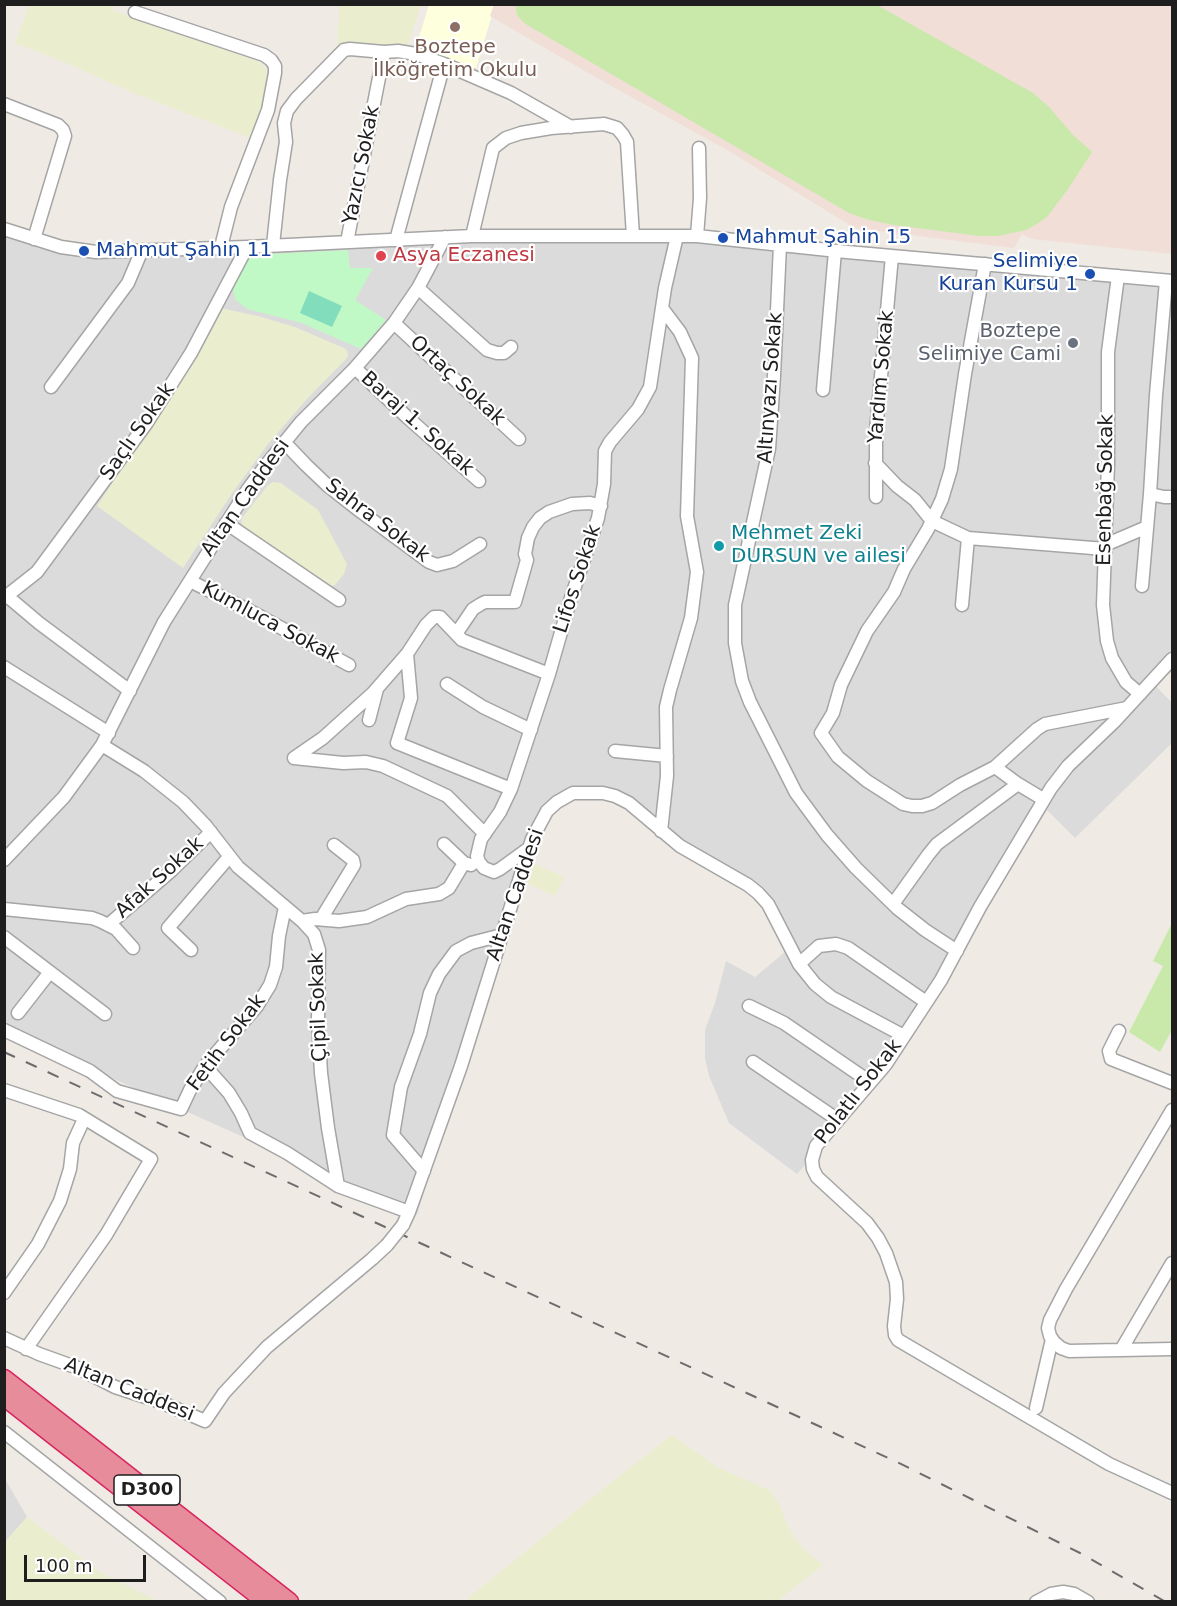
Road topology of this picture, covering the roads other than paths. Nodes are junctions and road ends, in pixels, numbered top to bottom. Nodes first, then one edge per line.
1 (135, 12) dead end
2 (384, 52) junction
3 (444, 64) junction
4 (4, 104) edge
5 (571, 127) junction
6 (699, 148) dead end
7 (6, 233) edge
8 (472, 236) junction
9 (633, 236) junction
10 (677, 236) junction
11 (697, 236) junction
12 (446, 237) junction
13 (34, 238) junction
14 (396, 240) junction
15 (347, 242) junction
16 (273, 245) junction
17 (780, 245) junction
18 (247, 247) junction
19 (221, 248) junction
20 (142, 250) junction
21 (835, 251) junction
22 (892, 256) junction
23 (985, 264) junction
24 (1118, 276) junction
25 (1169, 281) edge
26 (417, 288) junction
27 (662, 308) junction
28 (394, 323) junction
29 (511, 347) dead end
30 (355, 368) junction
31 (51, 387) dead end
32 (823, 390) dead end
33 (519, 439) dead end
34 (284, 442) junction
35 (875, 463) junction
36 (479, 481) dead end
37 (1150, 494) junction
38 (1173, 496) edge
39 (876, 497) dead end
40 (602, 506) junction
41 (932, 521) junction
42 (226, 523) junction
43 (1147, 528) junction
44 (968, 538) junction
45 (480, 544) dead end
46 (1105, 547) junction
47 (190, 581) junction
48 (1142, 586) dead end
49 (6, 597) edge
50 (339, 600) dead end
51 (962, 605) dead end
52 (456, 634) junction
53 (407, 654) junction
54 (1173, 659) edge
55 (349, 665) dead end
56 (4, 667) edge
57 (549, 674) junction
58 (447, 684) dead end
59 (377, 688) junction
60 (130, 691) junction
61 (1140, 694) junction
62 (1127, 708) junction
63 (369, 720) dead end
64 (531, 730) junction
65 (109, 733) junction
66 (102, 745) junction
67 (615, 751) dead end
68 (667, 756) junction
69 (994, 767) junction
70 (1018, 784) junction
71 (511, 789) junction
72 (1043, 799) junction
73 (661, 831) junction
74 (211, 832) junction
75 (484, 834) junction
76 (444, 844) dead end
77 (334, 845) dead end
78 (530, 848) junction
79 (229, 857) junction
80 (4, 860) edge
81 (464, 863) junction
82 (487, 871) junction
83 (893, 904) junction
84 (285, 907) junction
85 (4, 909) edge
86 (321, 919) junction
87 (302, 921) junction
88 (108, 925) junction
89 (502, 935) junction
90 (4, 937) edge
91 (133, 948) dead end
92 (190, 950) dead end
93 (957, 951) junction
94 (799, 964) junction
95 (50, 972) junction
96 (926, 1002) junction
97 (749, 1006) dead end
98 (18, 1013) dead end
99 (105, 1014) dead end
100 (4, 1030) edge
101 (1119, 1031) dead end
102 (904, 1036) junction
103 (753, 1062) dead end
104 (206, 1066) junction
105 (870, 1082) junction
106 (1173, 1083) edge
107 (4, 1090) edge
108 (1173, 1110) edge
109 (84, 1119) junction
110 (838, 1120) junction
111 (424, 1171) junction
112 (338, 1186) junction
113 (409, 1212) junction
114 (1173, 1263) edge
115 (4, 1293) edge
116 (4, 1338) edge
117 (1052, 1339) junction
118 (26, 1349) junction
119 (1173, 1349) edge
120 (1121, 1350) junction
121 (4, 1379) edge
122 (4, 1396) edge
123 (1036, 1408) dead end
124 (4, 1432) edge
125 (1173, 1494) edge
126 (220, 1602) edge
127 (267, 1602) edge
128 (289, 1602) edge
129 (1036, 1602) edge
130 (1088, 1602) edge

1 - 19 street
2 - 3 street
2 - 15 street, Yazıcı Sokak
2 - 16 street
3 - 5 street
3 - 14 street
4 - 13 street
5 - 8 street
5 - 9 street
6 - 11 street
7 - 13 street
8 - 9 street
8 - 12 street
9 - 10 street
10 - 11 street
10 - 27 street, Lifos Sokak
11 - 17 street
12 - 14 street
12 - 26 street, Altan Caddesi
13 - 20 street
14 - 15 street
15 - 16 street
16 - 18 street
17 - 21 street
17 - 83 street, Altınyazı Sokak
18 - 19 street
18 - 49 street, Saçlı Sokak
19 - 20 street
20 - 31 street
21 - 22 street
21 - 32 street
22 - 23 street
22 - 35 street, Yardım Sokak
23 - 24 street
23 - 41 street
24 - 25 street
24 - 46 street, Esenbağ Sokak
25 - 37 street
26 - 28 street, Altan Caddesi
26 - 29 street
27 - 40 street, Lifos Sokak
27 - 68 street
28 - 30 street, Altan Caddesi
28 - 33 street, Ortaç Sokak
30 - 34 street, Altan Caddesi
30 - 36 street, Baraj 1. Sokak
34 - 42 street, Altan Caddesi
34 - 45 street, Sahra Sokak
35 - 39 street, Yardım Sokak
35 - 41 street
37 - 38 street
37 - 43 street
40 - 52 street
40 - 57 street, Lifos Sokak
41 - 44 street
41 - 69 street
42 - 47 street, Altan Caddesi
42 - 50 street
43 - 46 street
43 - 48 street
44 - 46 street
44 - 51 street
46 - 61 street, Esenbağ Sokak
47 - 55 street, Kumluca Sokak
47 - 60 street, Altan Caddesi
49 - 60 street
52 - 53 street
52 - 57 street
53 - 59 street
53 - 71 street
54 - 61 street, Polatlı Sokak
56 - 65 street
57 - 64 street, Lifos Sokak
58 - 64 street
59 - 63 street
59 - 75 street
60 - 65 street, Altan Caddesi
61 - 62 street, Polatlı Sokak
62 - 69 street
62 - 72 street, Polatlı Sokak
64 - 71 street, Lifos Sokak
65 - 66 street, Altan Caddesi
66 - 74 street, Çipil Sokak
66 - 80 street, Altan Caddesi
67 - 68 street
68 - 73 street
69 - 70 street
70 - 72 street
70 - 83 street
71 - 75 street, Lifos Sokak
72 - 93 street, Polatlı Sokak
73 - 78 street, Altan Caddesi
73 - 94 street, Altan Caddesi
74 - 79 street, Çipil Sokak
74 - 88 street, Afak Sokak
75 - 82 street, Lifos Sokak
76 - 81 street
77 - 86 street
78 - 82 street
78 - 89 street, Altan Caddesi
79 - 84 street, Çipil Sokak
79 - 92 street
81 - 82 street
81 - 86 street
83 - 93 street, Altınyazı Sokak
84 - 87 street, Çipil Sokak
84 - 104 street, Fetih Sokak
85 - 88 street
86 - 87 street
87 - 112 street, Çipil Sokak
88 - 91 street
89 - 111 street, Altan Caddesi
89 - 111 street
90 - 95 street
93 - 96 street, Polatlı Sokak
94 - 96 street
94 - 102 street, Altan Caddesi
95 - 98 street
95 - 99 street
96 - 102 street, Polatlı Sokak
97 - 105 street
100 - 104 street, Fetih Sokak
101 - 106 street
102 - 105 street, Polatlı Sokak
103 - 110 street
104 - 112 street
105 - 110 street, Polatlı Sokak
107 - 109 street
108 - 117 street
109 - 115 street
109 - 118 street
110 - 125 street, Polatlı Sokak
111 - 113 street, Altan Caddesi
112 - 113 street
113 - 118 street, Altan Caddesi, bridge
114 - 120 street
116 - 118 street, Altan Caddesi
117 - 120 street
117 - 123 street
119 - 120 street
121 - 128 highway, D300
122 - 127 highway, D300
124 - 126 street
129 - 130 street

